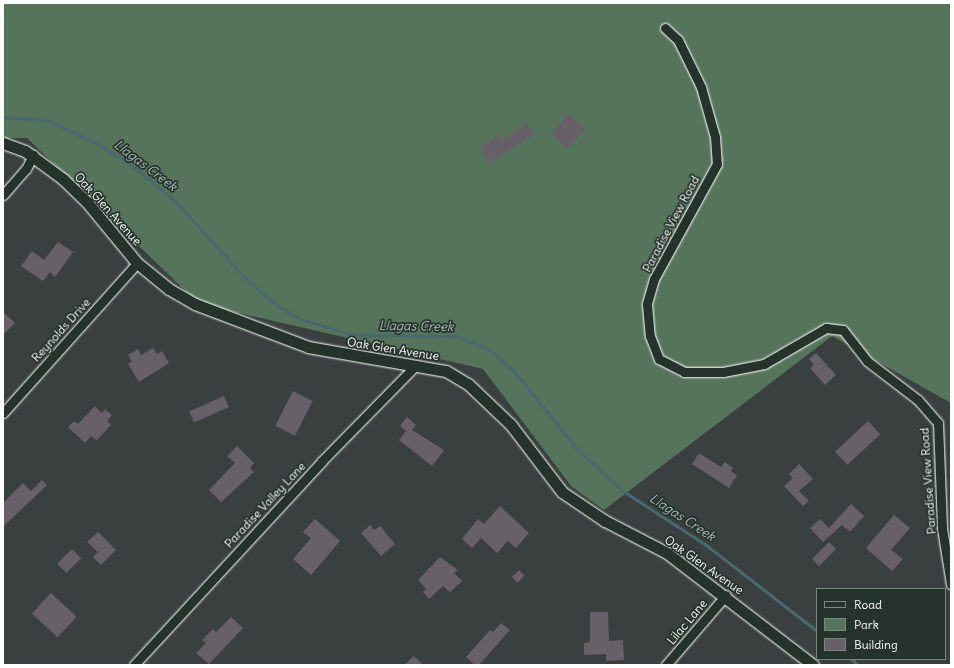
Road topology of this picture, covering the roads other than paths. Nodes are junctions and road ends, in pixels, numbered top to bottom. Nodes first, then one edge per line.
1 (665, 28) dead end
2 (3, 143) edge
3 (34, 155) junction
4 (3, 195) edge
5 (137, 263) junction
6 (416, 365) junction
7 (3, 413) edge
8 (951, 584) edge
9 (726, 595) junction
10 (137, 664) edge
11 (666, 665) edge
12 (813, 665) edge

1 - 8 street, Paradise View Road
2 - 3 street, Oak Glen Avenue
3 - 4 street
3 - 5 street, Oak Glen Avenue
5 - 6 street, Oak Glen Avenue
5 - 7 street, Reynolds Drive
6 - 9 street, Oak Glen Avenue
6 - 10 street, Paradise Valley Lane
9 - 11 street, Lilac Lane
9 - 12 street, Oak Glen Avenue

